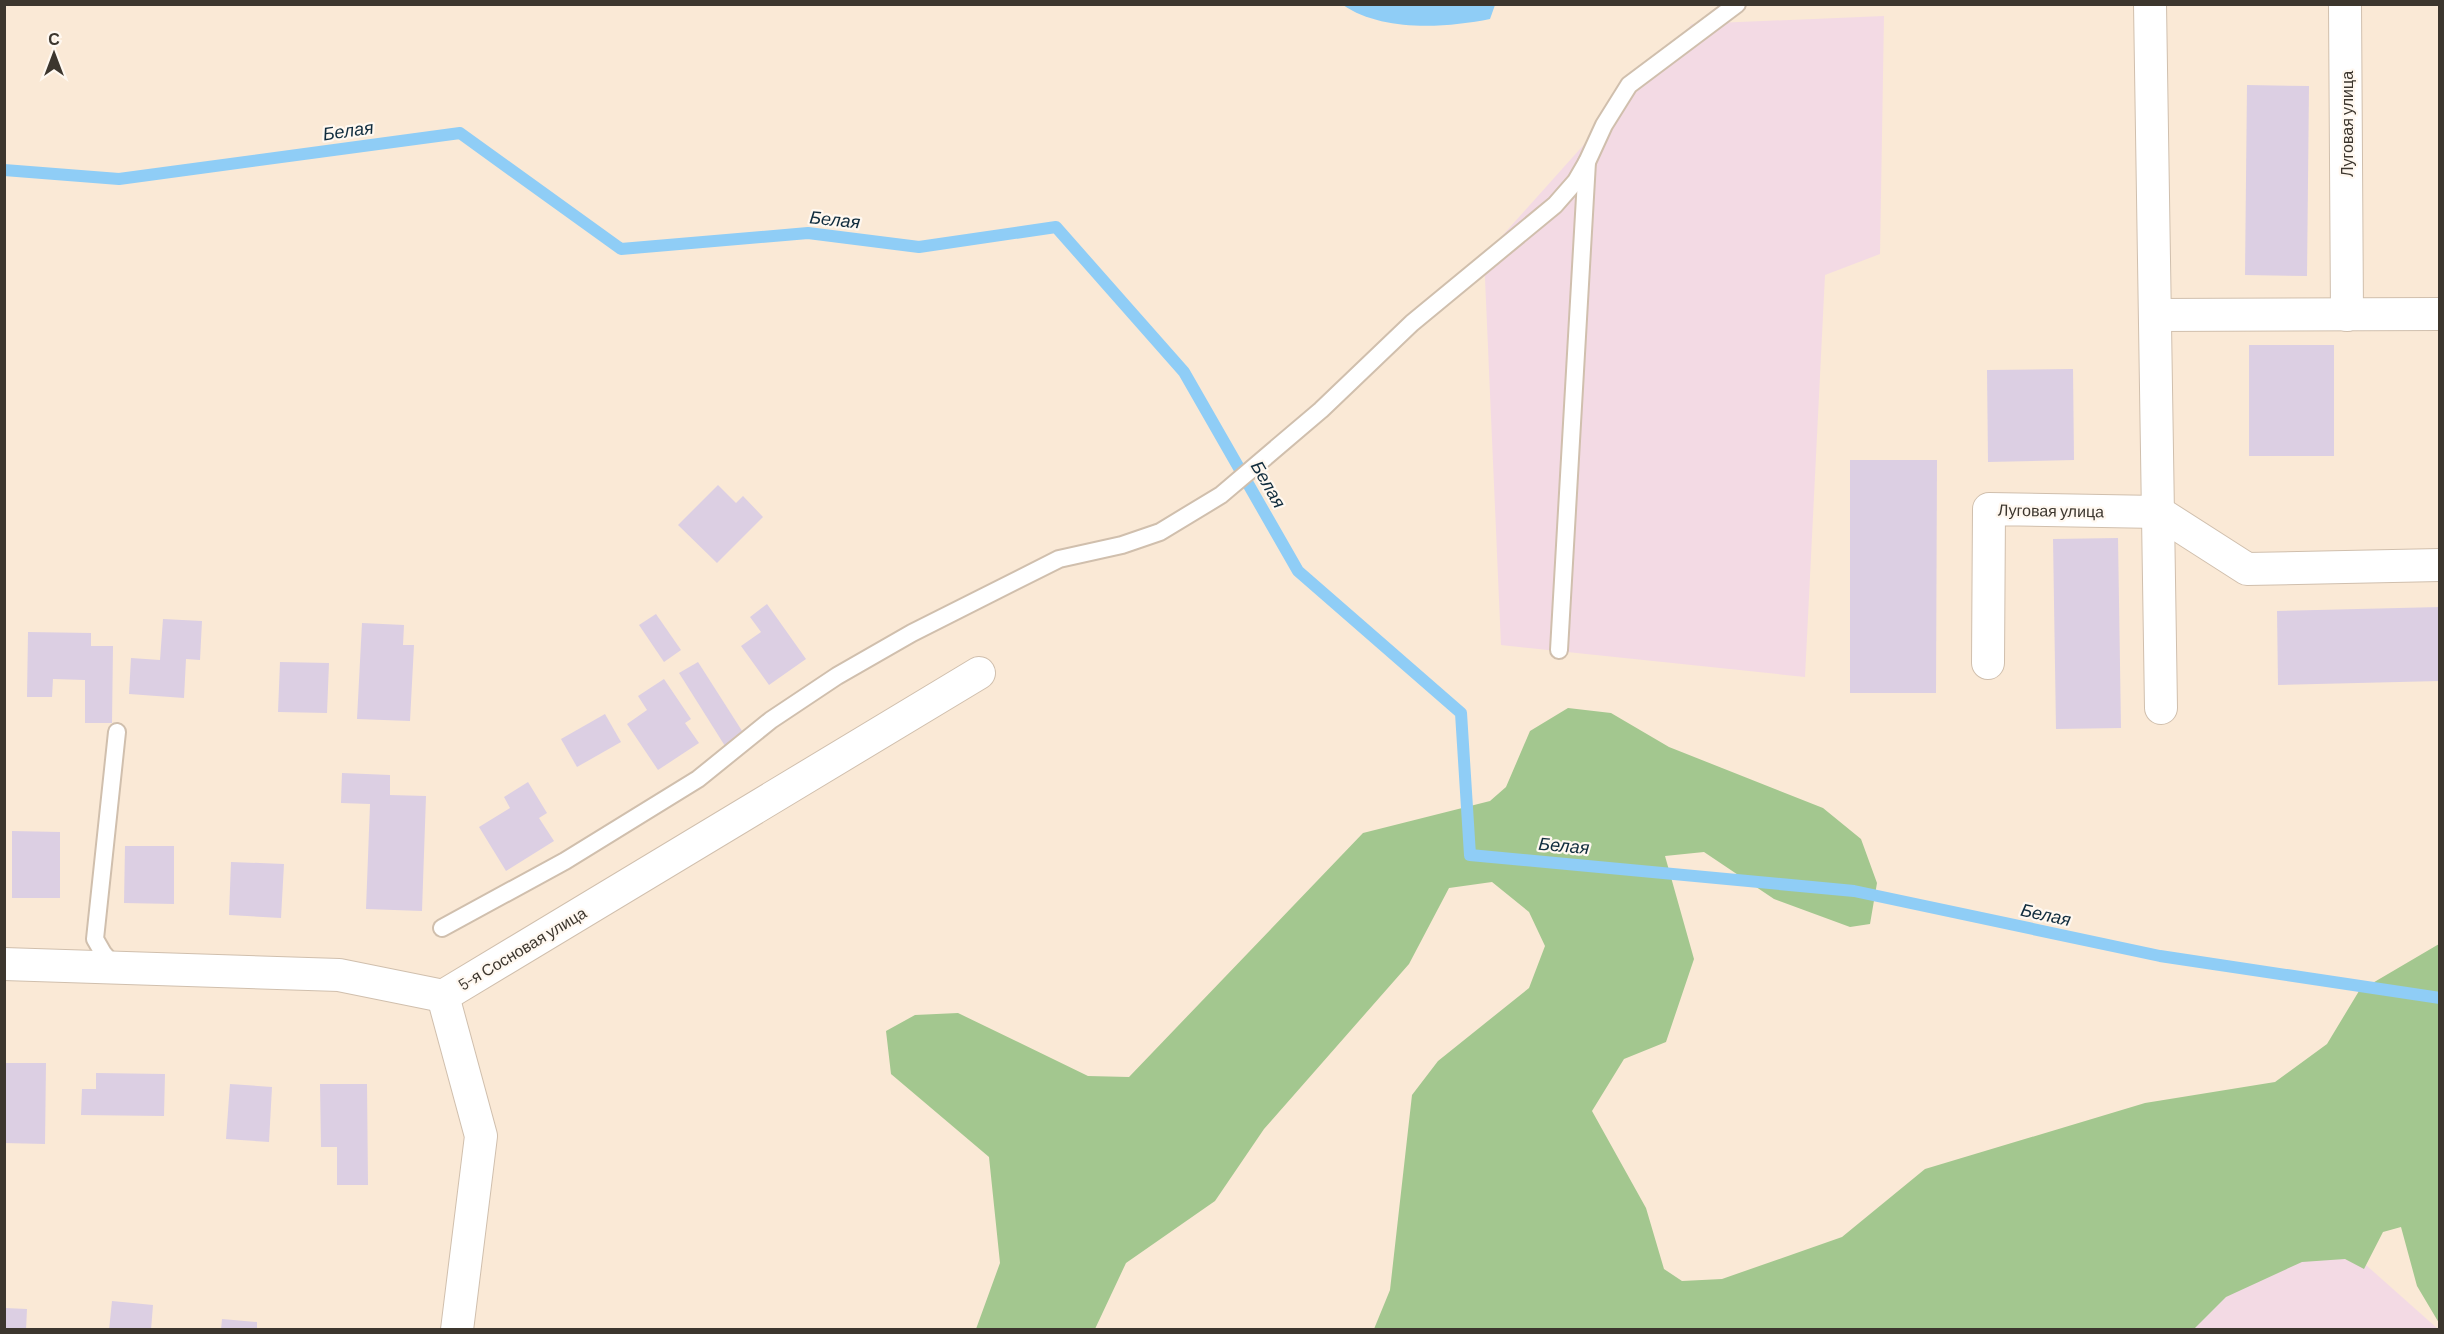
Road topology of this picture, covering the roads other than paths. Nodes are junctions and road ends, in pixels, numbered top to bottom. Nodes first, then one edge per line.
1 (1737, 4) edge
2 (2150, 4) edge
3 (2345, 4) edge
4 (1587, 162) junction
5 (2439, 314) edge
6 (2155, 315) junction
7 (2347, 315) junction
8 (2158, 512) junction
9 (2439, 564) edge
10 (1559, 650) dead end
11 (1988, 663) dead end
12 (979, 673) dead end
13 (2161, 708) dead end
14 (117, 732) dead end
15 (442, 928) dead end
16 (4, 964) edge
17 (116, 968) junction
18 (443, 996) junction
19 (457, 1329) edge

1 - 4 lane
2 - 6 street
3 - 7 street, Луговая улица
4 - 10 lane
4 - 15 lane
5 - 7 street
6 - 7 street
6 - 8 street
8 - 9 street
8 - 11 street, Луговая улица
8 - 13 street
12 - 18 street, 5-я Сосновая улица
14 - 17 lane
16 - 17 street, 5-я Сосновая улица
17 - 18 street, 5-я Сосновая улица
18 - 19 street

